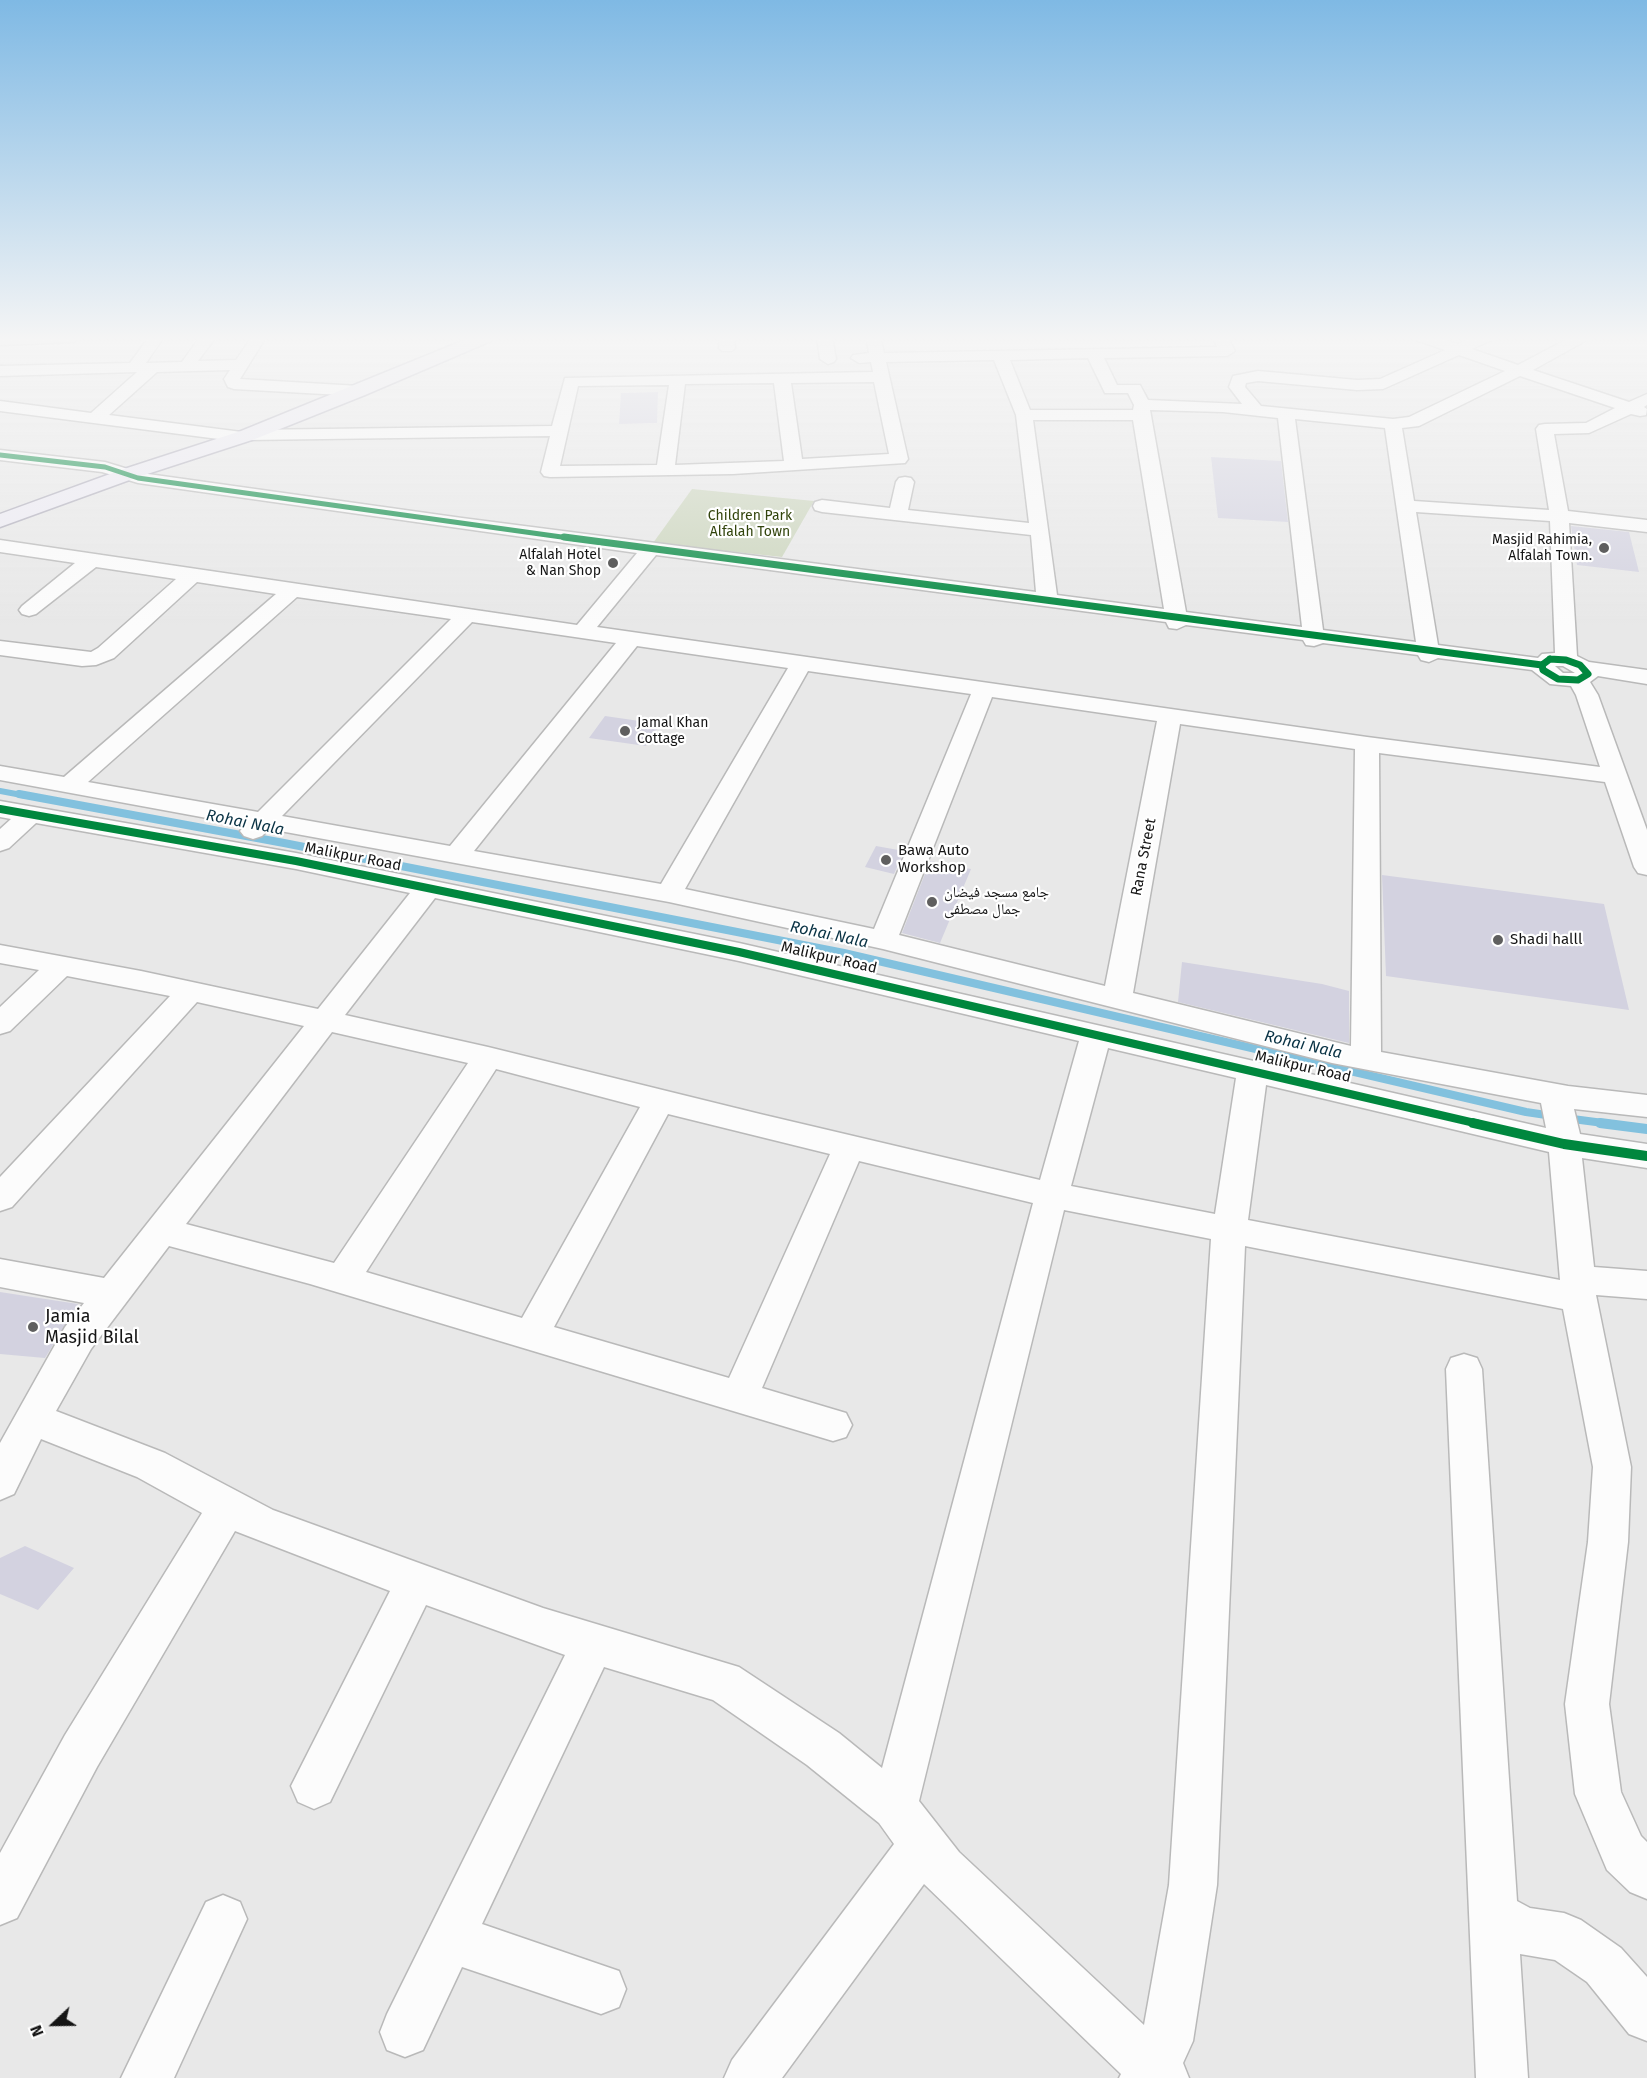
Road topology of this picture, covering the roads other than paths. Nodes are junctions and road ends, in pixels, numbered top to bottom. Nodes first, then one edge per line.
1 (226, 434) edge
2 (249, 434) edge
3 (372, 434) edge
4 (559, 434) edge
5 (670, 434) edge
6 (790, 434) edge
7 (894, 434) edge
8 (1027, 434) edge
9 (1146, 434) edge
10 (1289, 434) edge
11 (1394, 434) edge
12 (1546, 434) edge
13 (244, 436) junction
14 (0, 455) edge
15 (794, 465) junction
16 (665, 470) junction
17 (120, 477) junction
18 (905, 482) dead end
19 (822, 506) dead end
20 (1405, 506) junction
21 (898, 514) junction
22 (1558, 516) junction
23 (0, 521) edge
24 (1647, 526) edge
25 (1040, 530) junction
26 (0, 546) edge
27 (649, 550) junction
28 (92, 560) junction
29 (193, 575) junction
30 (292, 591) junction
31 (1047, 600) junction
32 (29, 610) dead end
33 (466, 616) junction
34 (1177, 620) junction
35 (582, 632) junction
36 (1314, 637) junction
37 (631, 639) junction
38 (0, 648) edge
39 (1428, 652) junction
40 (801, 663) junction
41 (1579, 671) junction
42 (1647, 677) edge
43 (1647, 684) edge
44 (984, 689) junction
45 (1170, 715) junction
46 (1367, 744) junction
47 (0, 773) edge
48 (1617, 781) junction
49 (71, 784) junction
50 (1647, 791) edge
51 (0, 809) edge
52 (32, 814) junction
53 (247, 836) junction
54 (0, 843) edge
55 (456, 856) junction
56 (1647, 867) edge
57 (429, 887) junction
58 (669, 894) junction
59 (883, 940) junction
60 (0, 954) edge
61 (61, 965) junction
62 (191, 991) junction
63 (1117, 1000) junction
64 (325, 1019) junction
65 (0, 1024) edge
66 (1096, 1036) junction
67 (488, 1057) junction
68 (1366, 1059) junction
69 (1252, 1070) junction
70 (660, 1100) junction
71 (1647, 1106) edge
72 (1559, 1120) junction
73 (850, 1146) junction
74 (1647, 1156) edge
75 (1051, 1195) junction
76 (0, 1198) edge
77 (161, 1231) junction
78 (1229, 1231) junction
79 (0, 1272) edge
80 (342, 1280) junction
81 (1647, 1285) edge
82 (1579, 1289) junction
83 (111, 1294) junction
84 (531, 1335) junction
85 (1464, 1369) dead end
86 (740, 1397) junction
87 (32, 1418) junction
88 (833, 1425) dead end
89 (0, 1482) edge
90 (228, 1507) junction
91 (416, 1582) junction
92 (593, 1643) junction
93 (314, 1786) dead end
94 (895, 1807) junction
95 (923, 1845) junction
96 (1647, 1875) edge
97 (0, 1901) edge
98 (1493, 1915) junction
99 (223, 1918) dead end
100 (450, 1938) junction
101 (601, 1989) dead end
102 (1647, 2016) edge
103 (405, 2032) dead end
104 (1153, 2075) edge
105 (147, 2078) edge
106 (750, 2078) edge
107 (1502, 2078) edge

1 - 13 street
2 - 13 main road
3 - 13 street
4 - 16 street
5 - 16 street
6 - 15 street
7 - 15 street
8 - 25 street
9 - 34 street
10 - 36 street
11 - 20 street
12 - 22 street
13 - 17 main road
14 - 17 street
15 - 16 street
17 - 23 main road
17 - 27 street
18 - 21 street
19 - 21 street
20 - 22 street
20 - 39 street
21 - 25 street
22 - 24 street
22 - 41 street
25 - 31 street
26 - 28 street
27 - 31 street
27 - 34 street
27 - 35 street
28 - 29 street
28 - 32 street
29 - 30 street
29 - 38 street
30 - 33 street
30 - 49 street
31 - 34 street
33 - 35 street
33 - 53 street
34 - 36 street
35 - 37 street
36 - 39 street
37 - 40 street
37 - 55 street
39 - 41 street
40 - 44 street
40 - 58 street
41 - 42 street
41 - 43 street
41 - 48 street
44 - 45 street
44 - 59 street
45 - 46 street
45 - 63 street, Rana Street
46 - 48 street
46 - 68 street
47 - 49 street
48 - 50 street
48 - 56 street
49 - 53 street
51 - 52 street, Malikpur Road
52 - 53 street, Malikpur Road
52 - 54 street
53 - 55 street
53 - 57 street, Malikpur Road
55 - 58 street
57 - 64 street
57 - 66 street, Malikpur Road
58 - 59 street
59 - 63 street
60 - 61 street
61 - 62 street
61 - 65 street
62 - 64 street
62 - 76 street
63 - 68 street
64 - 67 street
64 - 77 street
66 - 69 street, Malikpur Road
66 - 75 street
67 - 70 street
67 - 80 street
68 - 72 street
69 - 72 street, Malikpur Road
69 - 78 street
70 - 73 street
70 - 84 street
71 - 72 street
72 - 74 street, Malikpur Road
72 - 82 street
73 - 75 street
73 - 86 street
75 - 78 street
75 - 94 street
77 - 80 street
77 - 83 street
78 - 82 street
78 - 104 street
79 - 83 street
80 - 84 street
81 - 82 street
82 - 96 street
83 - 87 street
84 - 86 street
85 - 98 street
86 - 88 street
87 - 89 street
87 - 90 street
90 - 91 street
90 - 97 street
91 - 92 street
91 - 93 street
92 - 94 street
92 - 100 street
94 - 95 street
95 - 104 street
95 - 106 street
98 - 102 street
98 - 107 street
99 - 105 street
100 - 101 street
100 - 103 street

